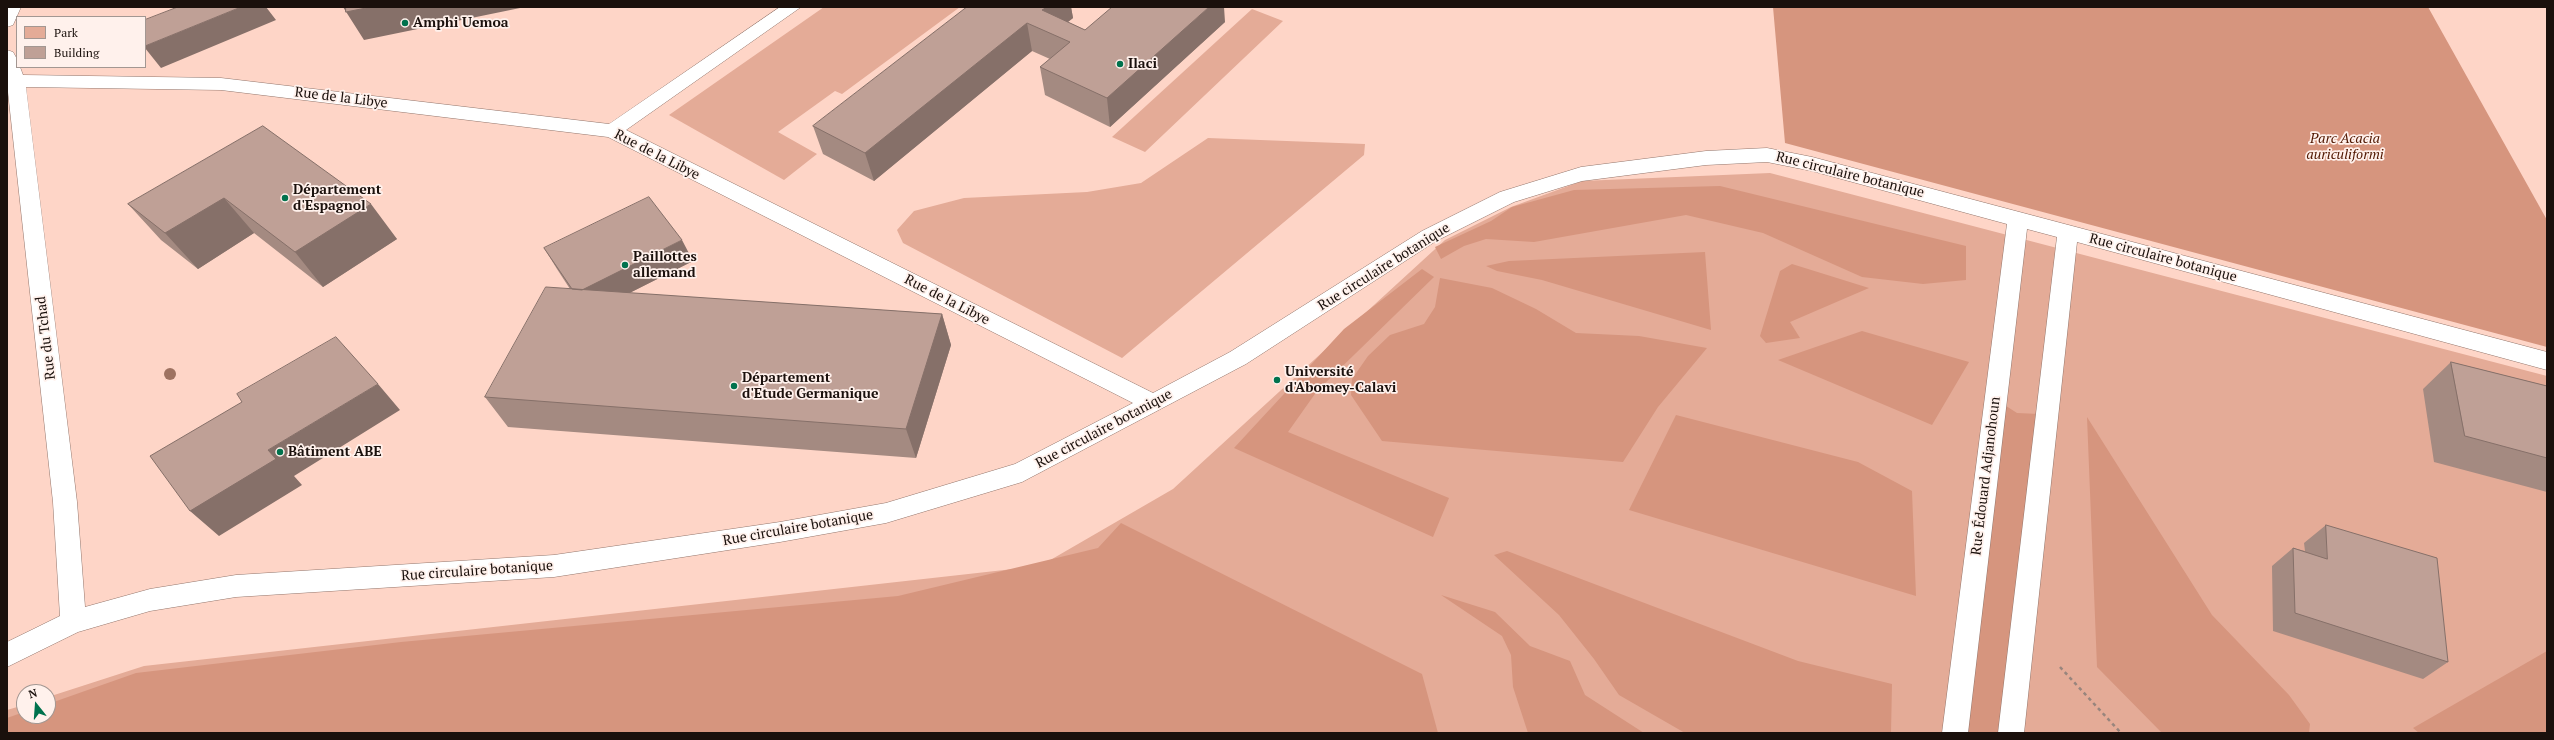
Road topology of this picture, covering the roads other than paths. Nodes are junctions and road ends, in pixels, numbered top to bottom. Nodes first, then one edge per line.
1 (12, 7) edge
2 (792, 7) edge
3 (7, 21) edge
4 (7, 56) edge
5 (16, 81) junction
6 (612, 131) junction
7 (2018, 219) junction
8 (2068, 232) junction
9 (2547, 361) edge
10 (1153, 403) junction
11 (72, 622) junction
12 (7, 655) edge
13 (1955, 733) edge
14 (2011, 733) edge

1 - 3 lane
2 - 6 lane
4 - 5 lane, Rue du Tchad
5 - 6 lane, Rue de la Libye
5 - 11 lane, Rue du Tchad
6 - 10 lane, Rue de la Libye
7 - 8 lane, Rue circulaire botanique
7 - 10 lane, Rue circulaire botanique
7 - 13 lane, Rue Édouard Adjanohoun
8 - 9 lane, Rue circulaire botanique
8 - 14 lane
10 - 11 lane, Rue circulaire botanique
11 - 12 lane, Rue circulaire botanique

